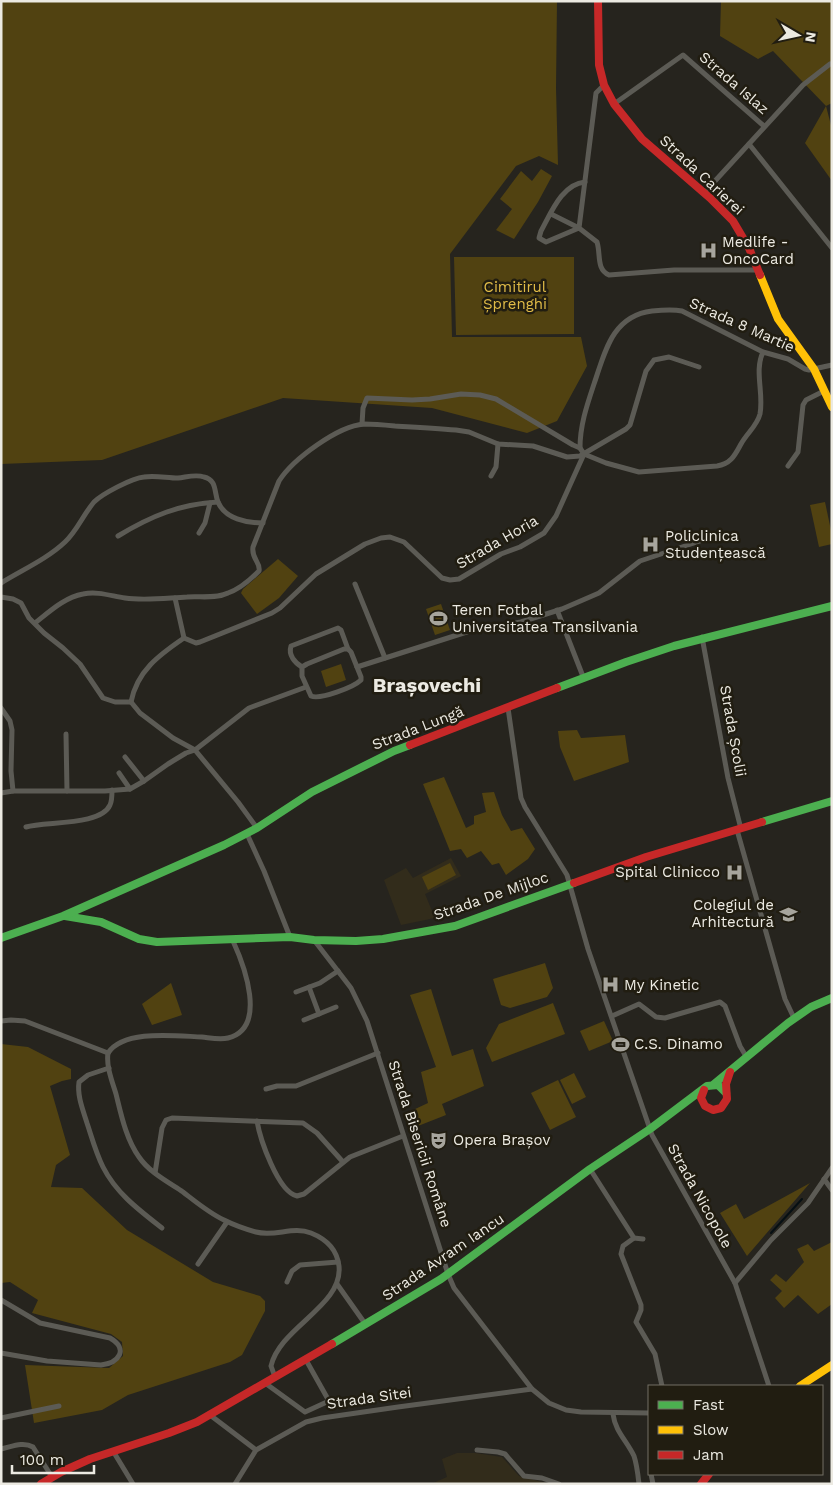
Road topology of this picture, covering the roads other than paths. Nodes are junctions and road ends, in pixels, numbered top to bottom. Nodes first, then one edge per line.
1 (598, 1) edge
2 (830, 64) dead end
3 (604, 85) junction
4 (614, 104) junction
5 (764, 126) junction
6 (749, 144) junction
7 (585, 182) junction
8 (704, 193) junction
9 (551, 214) junction
10 (579, 228) junction
11 (832, 248) edge
12 (757, 270) junction
13 (763, 352) junction
14 (832, 364) edge
15 (699, 367) dead end
16 (814, 369) junction
17 (824, 391) junction
18 (832, 407) edge
19 (362, 424) junction
20 (498, 444) junction
21 (580, 448) junction
22 (584, 454) junction
23 (788, 466) dead end
24 (491, 476) dead end
25 (218, 502) junction
26 (210, 503) junction
27 (263, 523) junction
28 (199, 533) dead end
29 (118, 536) dead end
30 (706, 539) dead end
31 (1, 584) edge
32 (355, 584) dead end
33 (1, 597) edge
34 (175, 598) junction
35 (832, 606) edge
36 (557, 610) junction
37 (35, 623) junction
38 (702, 637) junction
39 (184, 638) junction
40 (348, 649) junction
41 (385, 658) junction
42 (302, 667) junction
43 (358, 667) junction
44 (584, 679) junction
45 (306, 687) junction
46 (131, 702) junction
47 (1, 708) edge
48 (508, 708) junction
49 (66, 734) dead end
50 (195, 750) junction
51 (125, 757) dead end
52 (119, 773) dead end
53 (144, 781) junction
54 (130, 789) junction
55 (112, 790) junction
56 (13, 791) junction
57 (67, 791) junction
58 (1, 793) edge
59 (832, 801) edge
60 (26, 827) dead end
61 (257, 828) junction
62 (739, 829) junction
63 (247, 834) junction
64 (570, 883) junction
65 (94, 902) junction
66 (63, 916) junction
67 (91, 919) junction
68 (290, 937) junction
69 (1, 938) edge
70 (314, 940) junction
71 (233, 941) junction
72 (338, 971) junction
73 (309, 987) junction
74 (296, 992) dead end
75 (832, 998) edge
76 (336, 1007) dead end
77 (319, 1014) junction
78 (612, 1016) junction
79 (794, 1018) junction
80 (304, 1020) dead end
81 (1, 1021) edge
82 (108, 1053) junction
83 (378, 1054) junction
84 (747, 1058) junction
85 (109, 1068) junction
86 (730, 1072) junction
87 (714, 1084) junction
88 (266, 1089) dead end
89 (704, 1090) junction
90 (726, 1093) junction
91 (703, 1104) junction
92 (682, 1105) junction
93 (257, 1121) junction
94 (650, 1128) junction
95 (403, 1136) junction
96 (343, 1162) junction
97 (832, 1168) edge
98 (590, 1169) junction
99 (155, 1173) junction
100 (824, 1179) junction
101 (832, 1190) edge
102 (227, 1222) junction
103 (162, 1228) dead end
104 (634, 1238) junction
105 (643, 1239) dead end
106 (338, 1262) junction
107 (198, 1264) dead end
108 (448, 1274) junction
109 (287, 1282) dead end
110 (735, 1283) junction
111 (337, 1284) junction
112 (1, 1300) edge
113 (366, 1325) junction
114 (1, 1353) edge
115 (306, 1360) junction
116 (832, 1365) edge
117 (275, 1377) junction
118 (265, 1383) junction
119 (662, 1385) edge
120 (769, 1385) edge
121 (801, 1385) edge
122 (532, 1389) junction
123 (59, 1406) dead end
124 (648, 1413) edge
125 (613, 1414) junction
126 (210, 1415) junction
127 (1, 1418) edge
128 (1, 1450) edge
129 (256, 1450) junction
130 (477, 1450) dead end
131 (112, 1451) junction
132 (52, 1477) junction
133 (41, 1484) edge
134 (132, 1484) edge
135 (236, 1484) edge
136 (559, 1484) edge
137 (639, 1484) edge

1 - 3 main road, Strada Carierei
2 - 5 street, Strada Islaz
3 - 4 main road, Strada Carierei
3 - 7 street
4 - 5 street, Strada Islaz
4 - 8 main road, Strada Carierei
5 - 6 street, Strada Islaz
6 - 8 street, Strada Islaz
6 - 11 street
7 - 9 street
7 - 10 street
8 - 12 main road, Strada Carierei
9 - 10 street
9 - 10 street
10 - 12 street
12 - 16 main road, Strada Carierei
13 - 16 street, Strada 8 Martie
13 - 21 street, Strada 8 Martie
13 - 22 street
14 - 16 street
15 - 22 street
16 - 17 main road, Strada Carierei
17 - 18 main road, Strada Carierei
17 - 23 street
19 - 20 street
19 - 21 street
19 - 27 street
20 - 22 street
20 - 24 street
21 - 22 street
22 - 39 street, Strada Horia
25 - 26 street
25 - 27 street
25 - 31 street
26 - 28 street
26 - 29 street
27 - 34 street
30 - 36 street
32 - 41 street
33 - 37 street
34 - 37 street
34 - 39 street
35 - 38 main road, Strada Lungă
36 - 41 street
36 - 44 street
37 - 46 street
38 - 44 main road, Strada Lungă
38 - 62 street, Strada Școlii
39 - 46 street
40 - 42 street
40 - 42 street
40 - 43 street
41 - 43 street
42 - 45 street
43 - 45 street
44 - 48 main road, Strada Lungă
45 - 50 street
46 - 50 street
47 - 56 street
48 - 61 main road, Strada Lungă
48 - 64 street, Strada Nicopole
49 - 57 street
50 - 53 street
50 - 61 street
51 - 53 street
52 - 54 street
53 - 54 street
54 - 55 street
55 - 57 street
55 - 60 street
56 - 57 street
56 - 58 street
59 - 62 main road, Strada De Mijloc
61 - 63 main road, Strada Lungă
62 - 64 main road, Strada De Mijloc
62 - 79 street, Strada Școlii
63 - 65 main road, Strada Lungă
63 - 68 street
64 - 70 main road, Strada De Mijloc
64 - 78 street, Strada Nicopole
65 - 66 main road, Strada Lungă
65 - 67 main road
66 - 67 main road, Strada Lungă
66 - 69 main road, Strada Lungă
67 - 71 main road, Strada De Mijloc
68 - 70 main road, Strada De Mijloc
68 - 71 main road, Strada De Mijloc
70 - 72 street, Strada Bisericii Române
71 - 82 street
72 - 73 street
72 - 83 street, Strada Bisericii Române
73 - 74 street
73 - 77 street
75 - 79 main road
76 - 77 street
77 - 80 street
78 - 84 street
78 - 94 street, Strada Nicopole
79 - 84 main road
81 - 82 street
82 - 85 street
83 - 88 street, Strada Bisericii Române
83 - 95 street, Strada Bisericii Române
84 - 86 main road
85 - 99 street
85 - 103 street
86 - 87 main road
86 - 90 main road
87 - 89 main road
87 - 90 main road
89 - 91 main road
89 - 92 main road, Strada Avram Iancu
90 - 91 main road
91 - 92 main road
92 - 94 main road, Strada Avram Iancu
93 - 96 street
93 - 96 street
93 - 99 street
94 - 98 main road, Strada Avram Iancu
94 - 110 street, Strada Nicopole
95 - 96 street
95 - 108 street, Strada Bisericii Române
97 - 100 street
98 - 104 street
98 - 108 main road, Strada Avram Iancu
99 - 102 street
100 - 101 street
100 - 110 street
102 - 106 street
102 - 107 street
104 - 105 street
104 - 119 street
106 - 109 street
106 - 111 street
108 - 113 main road, Strada Avram Iancu
108 - 122 street, Strada Bisericii Române
110 - 120 street, Strada Nicopole
111 - 113 street
111 - 117 street
112 - 114 street
113 - 115 main road, Strada Avram Iancu
115 - 117 main road, Strada Avram Iancu
115 - 118 street
116 - 121 main road
117 - 118 main road, Strada Avram Iancu
118 - 126 main road, Strada Avram Iancu
122 - 125 street, Strada Bisericii Române
122 - 129 street, Strada Sitei
123 - 127 street
124 - 125 street, Strada Bisericii Române
125 - 137 street
126 - 129 street
126 - 131 main road, Strada Avram Iancu
128 - 132 street
129 - 135 street, Strada Sitei
130 - 136 street
131 - 132 main road, Strada Avram Iancu
131 - 134 street
132 - 133 main road, Strada Avram Iancu

